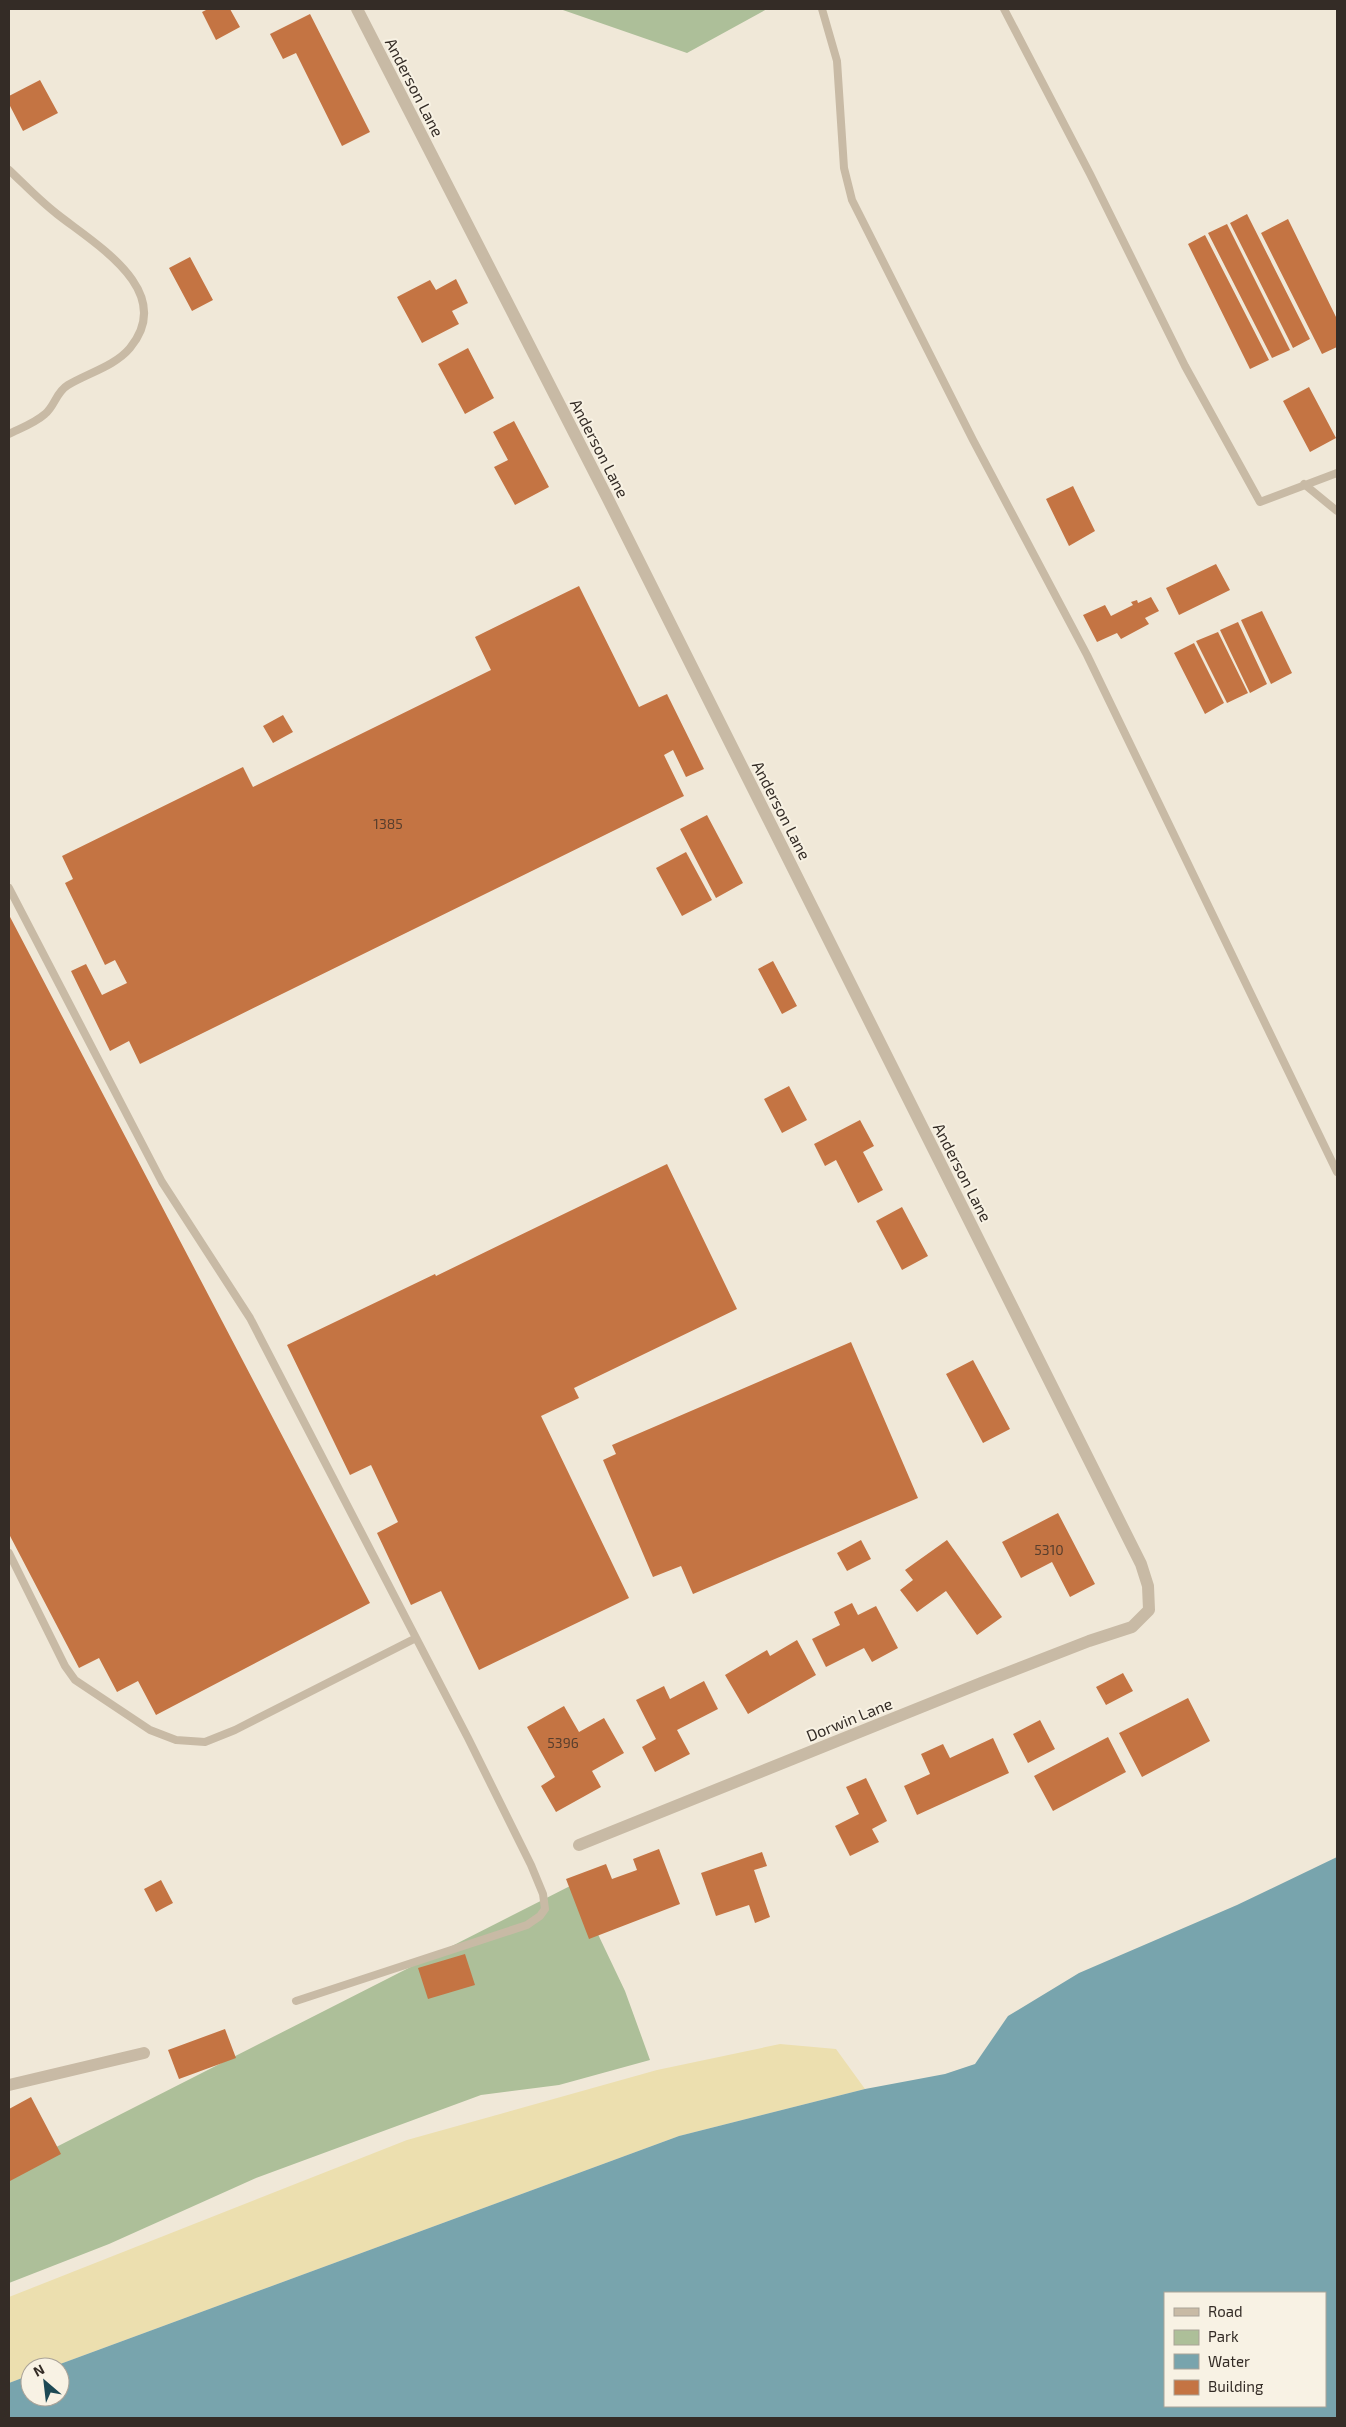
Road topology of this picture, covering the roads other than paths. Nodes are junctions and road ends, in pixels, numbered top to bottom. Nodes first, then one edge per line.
1 (357, 9) edge
2 (822, 9) edge
3 (1004, 9) edge
4 (9, 170) edge
5 (9, 434) edge
6 (1337, 473) edge
7 (1304, 484) junction
8 (1337, 511) edge
9 (9, 888) edge
10 (1337, 1172) edge
11 (9, 1553) edge
12 (1132, 1627) joint
13 (416, 1638) junction
14 (579, 1845) dead end
15 (296, 2001) dead end
16 (144, 2053) dead end
17 (9, 2085) edge

1 - 12 street, Anderson Lane
2 - 10 lane
3 - 7 lane
4 - 5 lane
6 - 7 lane
7 - 8 lane
9 - 13 lane
11 - 13 lane
12 - 14 street, Dorwin Lane
13 - 15 lane
16 - 17 street

